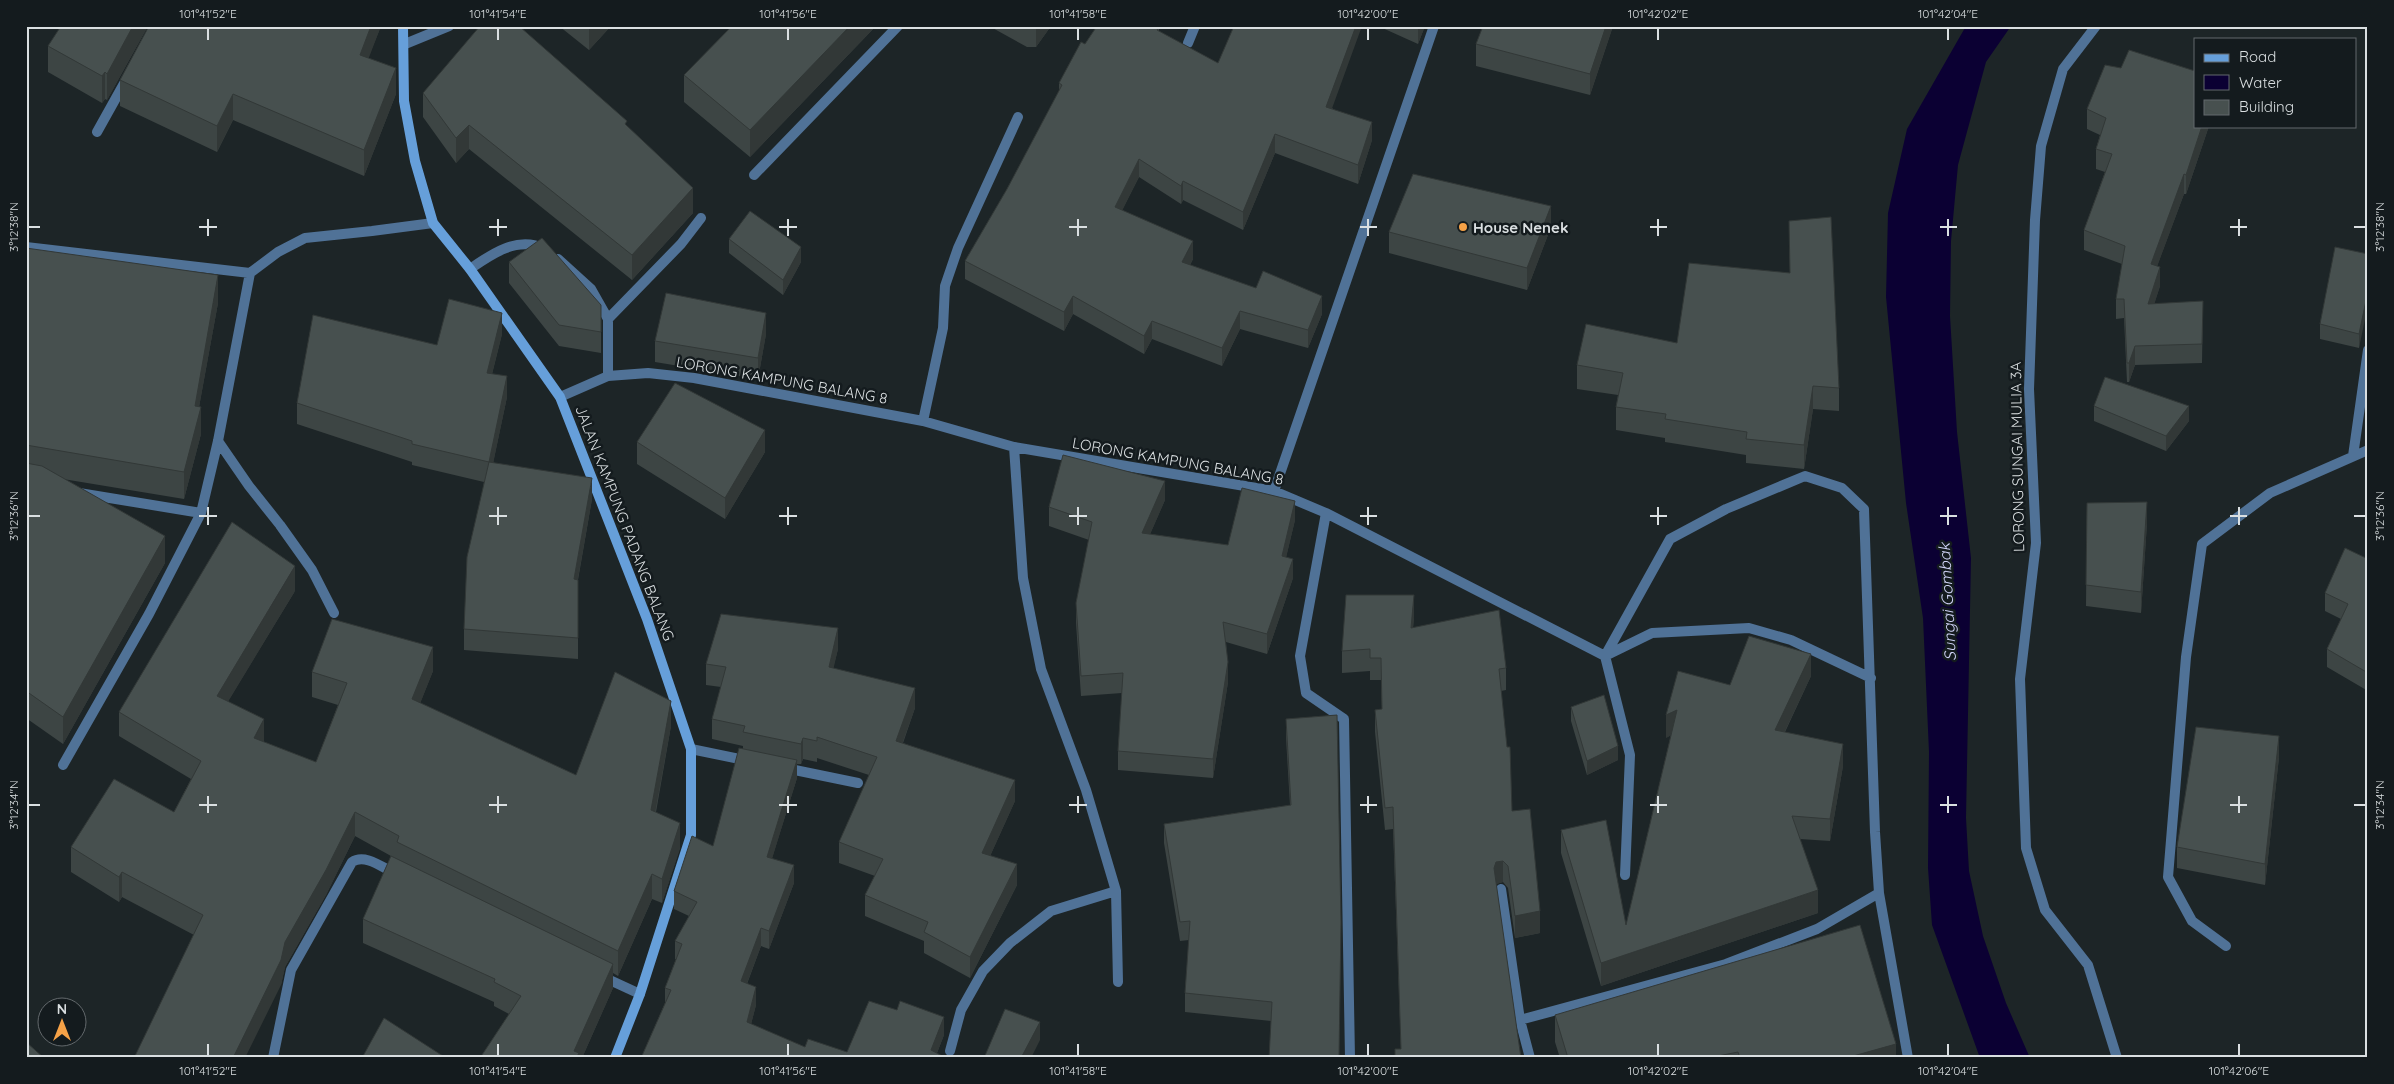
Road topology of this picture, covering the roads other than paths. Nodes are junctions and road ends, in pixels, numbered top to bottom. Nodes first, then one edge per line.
1 (404, 26) edge
2 (449, 26) edge
3 (898, 26) edge
4 (1195, 26) edge
5 (1434, 26) edge
6 (2096, 26) edge
7 (1188, 43) dead end
8 (405, 44) junction
9 (133, 67) edge
10 (1018, 117) dead end
11 (97, 132) dead end
12 (754, 175) dead end
13 (701, 218) dead end
14 (433, 222) junction
15 (26, 247) edge
16 (470, 269) junction
17 (250, 273) junction
18 (608, 319) junction
19 (2368, 350) edge
20 (608, 376) junction
21 (560, 397) junction
22 (923, 421) junction
23 (218, 441) junction
24 (1014, 447) junction
25 (2368, 450) edge
26 (2353, 456) junction
27 (65, 491) edge
28 (1274, 491) junction
29 (1326, 513) junction
30 (201, 514) junction
31 (334, 613) dead end
32 (1605, 656) junction
33 (1871, 678) junction
34 (691, 749) junction
35 (756, 762) edge
36 (63, 766) dead end
37 (774, 766) edge
38 (858, 783) dead end
39 (1625, 874) dead end
40 (410, 881) edge
41 (1501, 889) dead end
42 (1116, 891) junction
43 (1880, 893) junction
44 (2226, 946) dead end
45 (588, 969) edge
46 (1118, 982) dead end
47 (640, 994) junction
48 (1520, 1020) junction
49 (950, 1051) dead end
50 (274, 1058) edge
51 (615, 1058) edge
52 (1350, 1058) edge
53 (1530, 1058) edge
54 (1908, 1058) edge
55 (2117, 1058) edge

1 - 8 street, JALAN KAMPUNG PADANG BALANG
2 - 8 street
3 - 12 street
4 - 7 street
5 - 28 street
6 - 55 street, LORONG SUNGAI MULIA 3A
8 - 14 street, JALAN KAMPUNG PADANG BALANG
9 - 11 street
10 - 22 street
13 - 18 street
14 - 16 street, JALAN KAMPUNG PADANG BALANG
14 - 17 street
15 - 17 street
16 - 18 street
16 - 21 street, JALAN KAMPUNG PADANG BALANG
17 - 23 street
18 - 20 street
19 - 26 street
20 - 21 street, LORONG KAMPUNG BALANG 8
20 - 22 street, LORONG KAMPUNG BALANG 8
21 - 34 street, JALAN KAMPUNG PADANG BALANG
22 - 24 street, LORONG KAMPUNG BALANG 8
23 - 30 street
23 - 31 street
24 - 28 street, LORONG KAMPUNG BALANG 8
24 - 42 street
25 - 26 street
26 - 44 street
27 - 30 street
28 - 29 street, LORONG KAMPUNG BALANG 8
29 - 32 street, LORONG KAMPUNG BALANG 8
29 - 52 street
30 - 36 street
32 - 33 street
32 - 33 street
32 - 39 street
33 - 43 street
34 - 35 street
34 - 47 street, JALAN KAMPUNG PADANG BALANG
37 - 38 street
40 - 50 street
41 - 48 street
42 - 46 street
42 - 49 street
43 - 48 street
43 - 54 street
45 - 47 street
47 - 51 street, JALAN KAMPUNG PADANG BALANG
48 - 53 street

